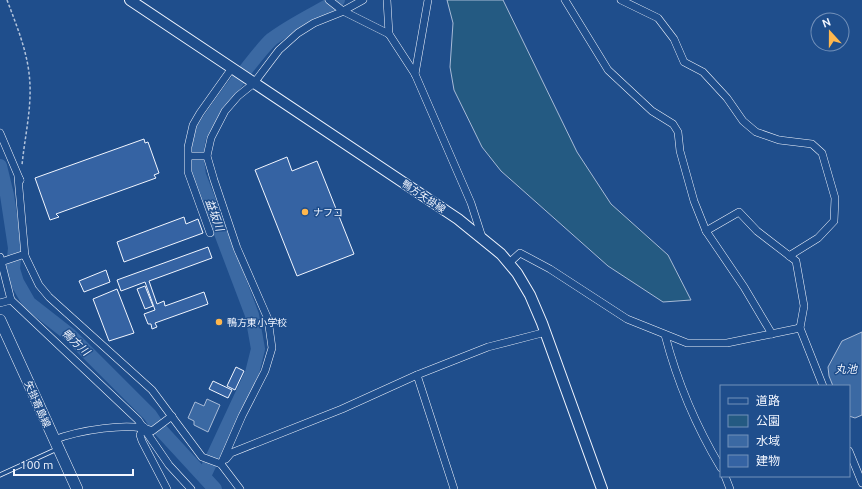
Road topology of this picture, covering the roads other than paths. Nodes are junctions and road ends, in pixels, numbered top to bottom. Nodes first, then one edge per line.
1 (130, 0) edge
2 (329, 0) edge
3 (363, 0) edge
4 (387, 0) edge
5 (428, 0) edge
6 (564, 0) edge
7 (621, 0) edge
8 (342, 10) junction
9 (389, 34) junction
10 (235, 70) junction
11 (415, 74) junction
12 (253, 82) junction
13 (0, 133) edge
14 (188, 156) junction
15 (207, 156) junction
16 (706, 231) junction
17 (210, 233) dead end
18 (482, 237) junction
19 (23, 255) junction
20 (789, 256) junction
21 (0, 259) edge
22 (509, 263) junction
23 (11, 300) junction
24 (0, 303) edge
25 (0, 320) edge
26 (800, 328) junction
27 (546, 332) junction
28 (772, 334) junction
29 (665, 335) junction
30 (417, 375) junction
31 (823, 385) edge
32 (170, 418) junction
33 (144, 427) junction
34 (56, 444) junction
35 (850, 453) edge
36 (221, 464) junction
37 (720, 466) edge
38 (0, 475) edge
39 (725, 477) edge
40 (862, 483) edge
41 (77, 489) edge
42 (167, 489) edge
43 (191, 489) edge
44 (240, 489) edge
45 (454, 489) edge
46 (602, 489) edge
47 (730, 489) edge

1 - 10 main road, 鴨方矢掛線
2 - 8 street
3 - 8 street
4 - 9 street
5 - 11 street
6 - 16 street
7 - 20 street
8 - 9 street
8 - 12 street
9 - 11 street
10 - 12 main road, 鴨方矢掛線
10 - 14 street
11 - 18 street
12 - 15 street
12 - 18 main road, 鴨方矢掛線
13 - 19 street
14 - 15 street
14 - 17 street
15 - 36 street
16 - 20 street
16 - 28 street
18 - 22 main road, 鴨方矢掛線
19 - 21 street
19 - 32 street
20 - 26 street
21 - 23 street
22 - 27 main road, 鴨方矢掛線
22 - 29 street
23 - 24 street
23 - 33 street
25 - 34 main road, 矢掛寄島線
26 - 28 street
26 - 31 street
27 - 30 street
27 - 46 main road, 鴨方矢掛線
28 - 29 street
29 - 37 street
30 - 36 street
30 - 45 street
32 - 33 street
32 - 36 street
33 - 34 street
33 - 42 street
33 - 43 street
34 - 38 lane
34 - 41 main road, 矢掛寄島線
35 - 40 street
36 - 44 street
39 - 47 street

